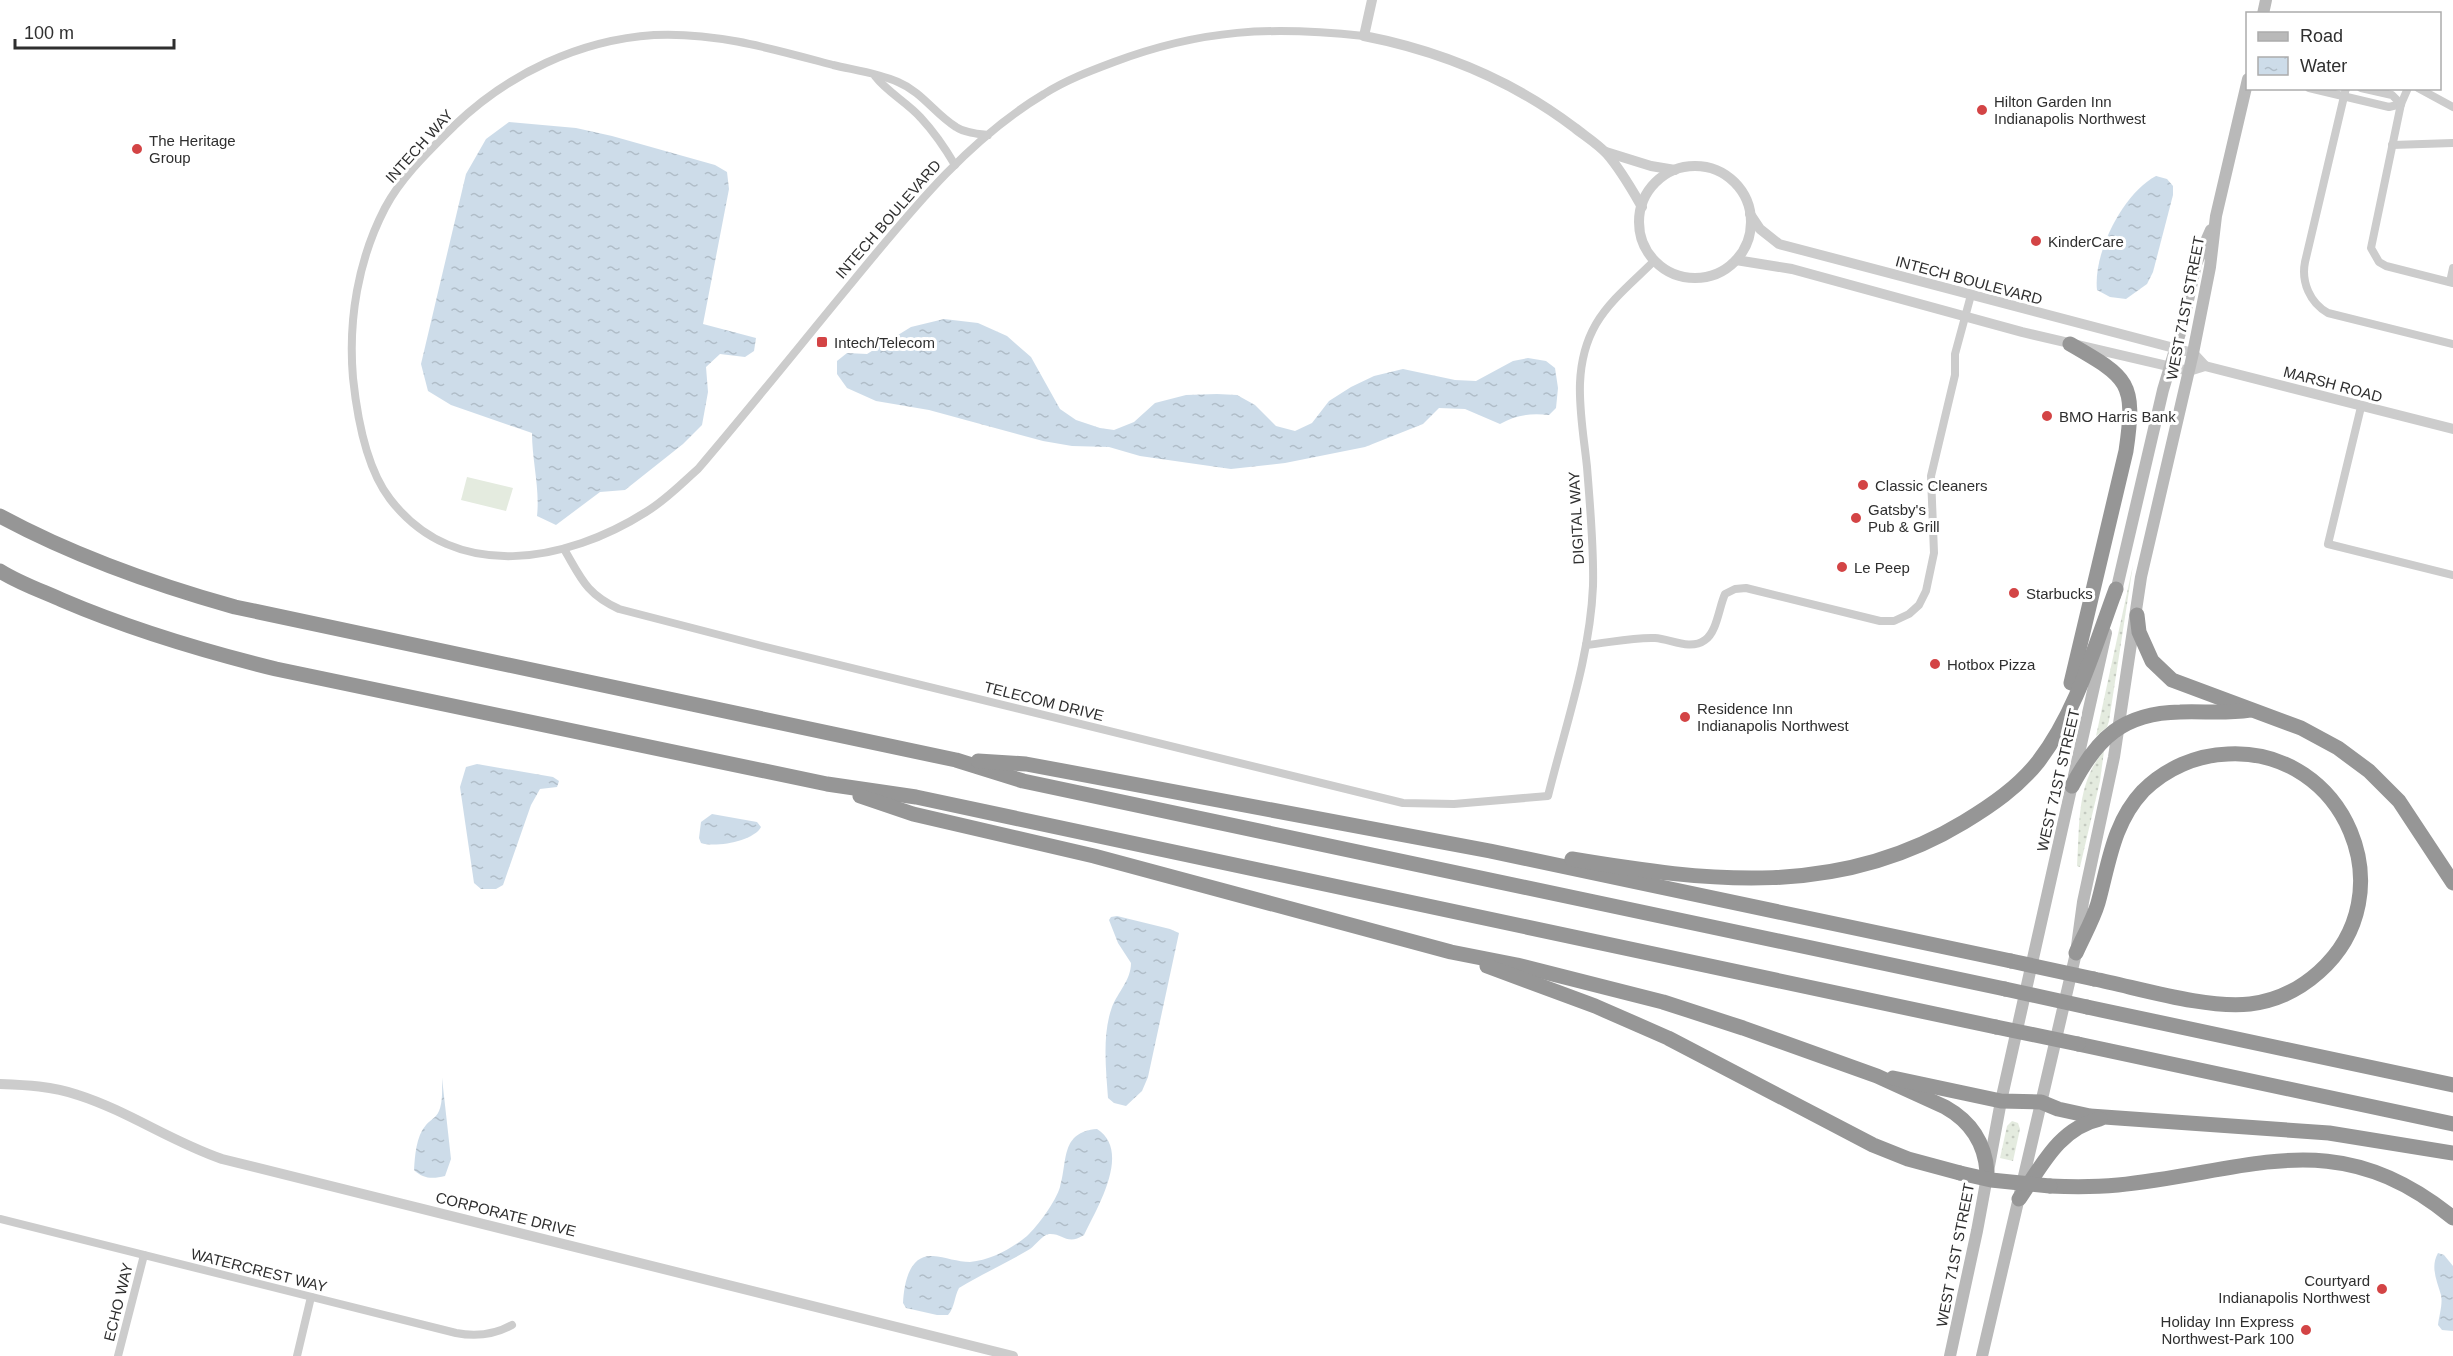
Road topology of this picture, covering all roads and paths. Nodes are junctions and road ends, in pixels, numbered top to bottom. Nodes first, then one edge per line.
1 (1372, 0) edge
2 (1364, 36) junction
3 (874, 75) junction
4 (2246, 83) edge
5 (2323, 90) edge
6 (2370, 90) edge
7 (2407, 90) edge
8 (2422, 90) edge
9 (2345, 93) edge
10 (2401, 104) junction
11 (2453, 107) edge
12 (988, 135) junction
13 (2453, 143) edge
14 (2392, 145) junction
15 (1606, 152) junction
16 (955, 165) junction
17 (1675, 170) junction
18 (1642, 207) junction
19 (1750, 214) junction
20 (2216, 216) junction
21 (1736, 260) junction
22 (1654, 261) junction
23 (2453, 268) edge
24 (2451, 282) edge
25 (1971, 295) junction
26 (1965, 316) junction
27 (2070, 344) junction
28 (2453, 344) edge
29 (2175, 349) junction
30 (2193, 353) junction
31 (2170, 366) junction
32 (2205, 366) junction
33 (2189, 371) junction
34 (2361, 407) junction
35 (2453, 429) edge
36 (0, 516) edge
37 (564, 549) junction
38 (486, 556) joint
39 (0, 571) edge
40 (2453, 575) edge
41 (2116, 589) junction
42 (2137, 615) junction
43 (1586, 645) junction
44 (2250, 710) junction
45 (2118, 728) junction
46 (956, 760) junction
47 (827, 784) junction
48 (2072, 786) junction
49 (1548, 796) joint
50 (1985, 809) junction
51 (1490, 851) junction
52 (2453, 883) edge
53 (1451, 952) junction
54 (2076, 953) junction
55 (1877, 1076) junction
56 (0, 1084) edge
57 (2453, 1085) edge
58 (2001, 1101) junction
59 (2041, 1102) junction
60 (2109, 1118) junction
61 (2453, 1124) edge
62 (2453, 1153) edge
63 (1987, 1172) junction
64 (2019, 1199) junction
65 (2453, 1218) edge
66 (0, 1219) edge
67 (144, 1255) junction
68 (311, 1297) junction
69 (512, 1325) dead end
70 (118, 1356) edge
71 (297, 1356) edge
72 (1012, 1356) edge
73 (1950, 1356) edge
74 (1982, 1356) edge

1 - 2 street
2 - 12 street, INTECH BOULEVARD
2 - 15 street, INTECH BOULEVARD
3 - 12 street, INTECH WAY
3 - 16 street
3 - 38 street, INTECH WAY
4 - 20 main road, WEST 71ST STREET
5 - 9 street
6 - 10 street
7 - 10 street
8 - 11 street
9 - 10 street
9 - 28 street
10 - 14 street
12 - 16 street, INTECH BOULEVARD
13 - 14 street
14 - 24 street
15 - 17 street, INTECH BOULEVARD
15 - 18 street, INTECH BOULEVARD
16 - 37 street, INTECH BOULEVARD
17 - 18 street
17 - 19 street
18 - 22 street
19 - 21 street
19 - 25 street, INTECH BOULEVARD
20 - 29 main road, WEST 71ST STREET
20 - 30 main road, WEST 71ST STREET
21 - 22 street
21 - 26 street
22 - 43 street, DIGITAL WAY
23 - 24 street
25 - 26 street
25 - 29 street, INTECH BOULEVARD
26 - 27 street
26 - 43 street
27 - 31 street
27 - 50 highway
29 - 30 street, INTECH BOULEVARD
29 - 31 main road, WEST 71ST STREET
30 - 32 street
30 - 33 main road, WEST 71ST STREET
31 - 33 street
31 - 41 main road, WEST 71ST STREET
32 - 33 street
32 - 34 street, MARSH ROAD
33 - 42 main road, WEST 71ST STREET
34 - 35 street, MARSH ROAD
34 - 40 street
36 - 46 highway
37 - 38 street, INTECH BOULEVARD
37 - 49 street, TELECOM DRIVE
39 - 47 highway
41 - 48 main road, WEST 71ST STREET
41 - 50 highway
42 - 44 highway
42 - 45 main road, WEST 71ST STREET
43 - 49 street, DIGITAL WAY
44 - 45 highway
44 - 52 highway
45 - 48 highway
45 - 54 main road, WEST 71ST STREET
46 - 51 highway
46 - 57 highway, bridge
47 - 53 highway
47 - 61 highway, bridge
48 - 58 main road, WEST 71ST STREET
50 - 51 highway
51 - 54 highway, bridge
53 - 55 highway
53 - 65 highway, bridge
54 - 59 main road, WEST 71ST STREET
55 - 58 highway
55 - 63 highway
56 - 72 street, CORPORATE DRIVE
58 - 59 highway
58 - 63 main road, WEST 71ST STREET
59 - 60 highway
59 - 64 main road, WEST 71ST STREET
60 - 62 highway
60 - 64 highway
63 - 73 main road, WEST 71ST STREET
64 - 74 main road, WEST 71ST STREET
66 - 67 street, WATERCREST WAY
67 - 68 street, WATERCREST WAY
67 - 70 street, ECHO WAY
68 - 69 street, WATERCREST WAY
68 - 71 street

